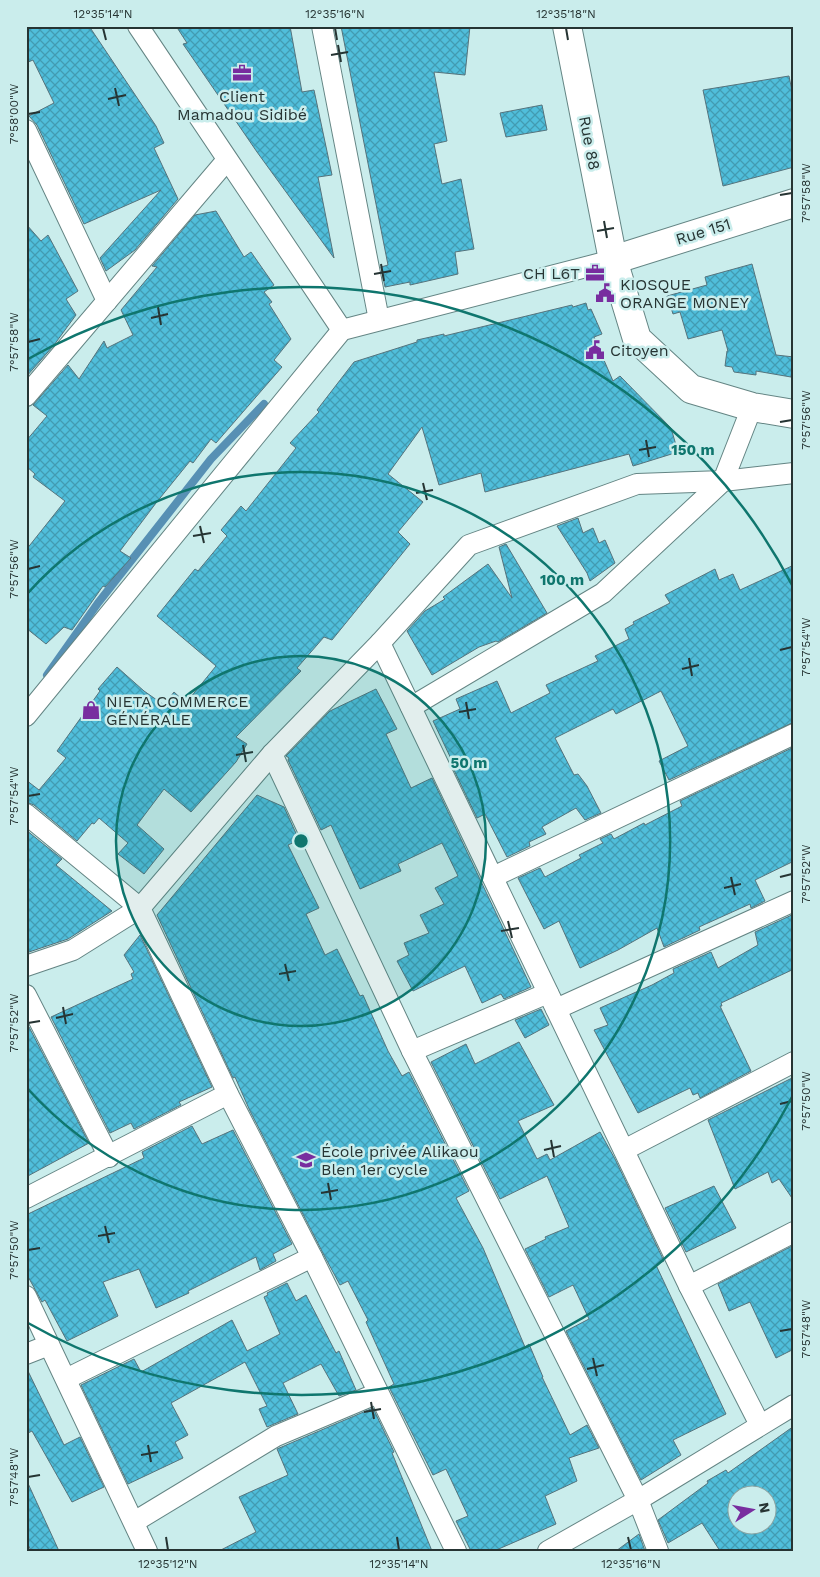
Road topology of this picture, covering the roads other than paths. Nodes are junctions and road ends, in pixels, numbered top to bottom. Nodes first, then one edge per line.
1 (138, 26) edge
2 (322, 26) edge
3 (566, 26) edge
4 (26, 130) edge
5 (227, 160) junction
6 (794, 203) edge
7 (613, 260) junction
8 (107, 301) junction
9 (379, 320) junction
10 (342, 330) junction
11 (26, 396) edge
12 (752, 407) junction
13 (794, 414) edge
14 (794, 473) edge
15 (723, 481) junction
16 (380, 643) junction
17 (411, 707) junction
18 (26, 716) edge
19 (794, 734) edge
20 (272, 754) junction
21 (26, 814) edge
22 (493, 877) junction
23 (794, 901) edge
24 (140, 908) junction
25 (26, 966) edge
26 (26, 995) edge
27 (552, 1001) junction
28 (412, 1051) junction
29 (794, 1062) edge
30 (228, 1094) junction
31 (624, 1150) junction
32 (109, 1157) junction
33 (26, 1198) edge
34 (794, 1232) edge
35 (312, 1257) junction
36 (689, 1286) junction
37 (26, 1296) edge
38 (49, 1345) junction
39 (26, 1354) edge
40 (66, 1379) junction
41 (378, 1392) junction
42 (794, 1404) edge
43 (760, 1425) junction
44 (638, 1500) junction
45 (134, 1522) junction
46 (147, 1551) edge
47 (456, 1551) edge
48 (548, 1551) edge
49 (658, 1551) edge

1 - 5 street
2 - 9 street
3 - 7 main road, Rue 88
4 - 8 street
5 - 8 street
5 - 10 street
6 - 7 main road, Rue 151
7 - 9 street
7 - 12 main road, Rue 88
8 - 11 street
9 - 10 street
10 - 18 street
12 - 13 main road, Rue 88
12 - 15 street
14 - 15 street
15 - 16 street
15 - 17 street
16 - 17 street
16 - 20 street
17 - 22 street
19 - 22 street
20 - 24 street
20 - 28 street
21 - 24 street
22 - 27 street
23 - 27 street
24 - 25 street
24 - 30 street
26 - 32 street
27 - 28 street
27 - 31 street
28 - 44 street
29 - 31 street
30 - 32 street
30 - 35 street
31 - 36 street
32 - 33 street
34 - 36 street
35 - 40 street
35 - 41 street
36 - 43 street
37 - 38 street
38 - 39 street
38 - 40 street
40 - 45 street
41 - 45 street
41 - 47 street
42 - 43 street
43 - 44 street
44 - 48 street
44 - 49 street
45 - 46 street

